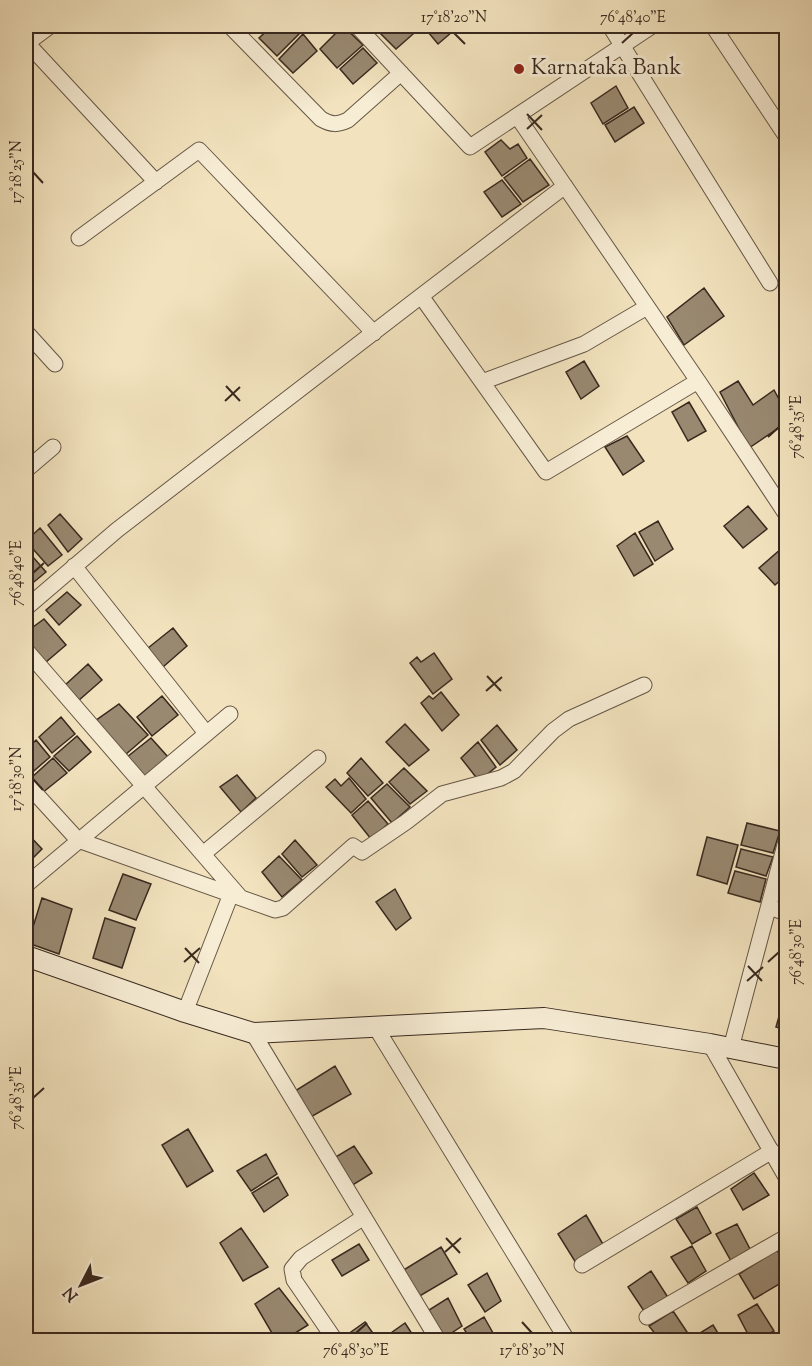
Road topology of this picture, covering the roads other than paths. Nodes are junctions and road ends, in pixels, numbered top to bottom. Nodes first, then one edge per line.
1 (50, 26) edge
2 (230, 26) edge
3 (357, 26) edge
4 (610, 26) edge
5 (652, 26) edge
6 (713, 26) edge
7 (26, 44) edge
8 (623, 45) junction
9 (401, 73) junction
10 (517, 116) junction
11 (786, 136) edge
12 (156, 182) junction
13 (565, 186) junction
14 (79, 238) dead end
15 (770, 283) dead end
16 (422, 296) junction
17 (647, 307) junction
18 (374, 333) junction
19 (27, 338) edge
20 (55, 363) dead end
21 (698, 381) junction
22 (482, 382) junction
23 (53, 447) dead end
24 (26, 470) edge
25 (786, 514) edge
26 (74, 566) junction
27 (26, 608) edge
28 (26, 650) edge
29 (644, 685) dead end
30 (230, 714) dead end
31 (206, 734) junction
32 (318, 758) dead end
33 (26, 783) edge
34 (144, 787) junction
35 (78, 840) junction
36 (786, 841) edge
37 (203, 854) junction
38 (26, 885) edge
39 (235, 896) junction
40 (769, 907) junction
41 (786, 913) edge
42 (28, 961) edge
43 (192, 1014) junction
44 (375, 1026) junction
45 (247, 1031) junction
46 (710, 1044) junction
47 (732, 1048) junction
48 (786, 1059) edge
49 (772, 1151) junction
50 (786, 1177) edge
51 (364, 1217) junction
52 (786, 1237) edge
53 (582, 1265) dead end
54 (647, 1317) dead end
55 (334, 1341) edge
56 (438, 1341) edge
57 (567, 1341) edge

1 - 7 street
2 - 9 street
3 - 9 street
4 - 8 street
5 - 8 street
6 - 11 street
7 - 12 street
8 - 10 street
8 - 15 street
9 - 10 street
10 - 13 street
12 - 14 street
12 - 18 street
13 - 16 street
13 - 17 street
16 - 18 street
16 - 22 street
17 - 21 street
17 - 22 street
18 - 26 street
19 - 20 street
21 - 22 street
21 - 25 street
23 - 24 street
26 - 27 street
26 - 31 street
28 - 34 street
29 - 39 street
30 - 31 street
31 - 34 street
32 - 37 street
33 - 35 street
34 - 35 street
34 - 37 street
35 - 38 street
35 - 39 street
36 - 40 street
37 - 39 street
39 - 43 street
40 - 41 street
40 - 47 street
42 - 43 street
43 - 45 street
44 - 45 street
44 - 46 street
44 - 57 street
45 - 51 street
46 - 47 street
46 - 49 street
47 - 48 street
49 - 50 street
49 - 53 street
51 - 55 street
51 - 56 street
52 - 54 street

